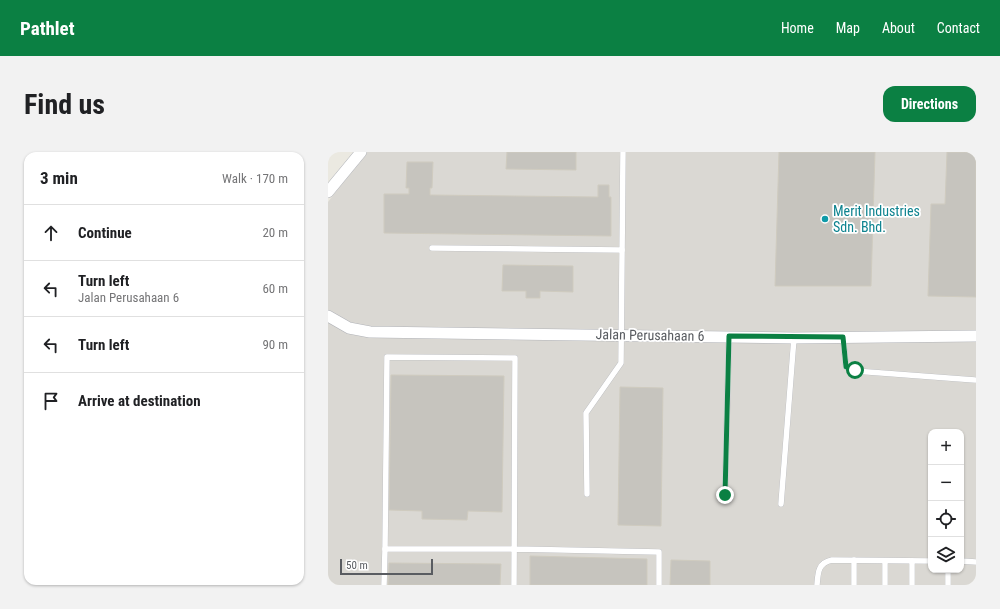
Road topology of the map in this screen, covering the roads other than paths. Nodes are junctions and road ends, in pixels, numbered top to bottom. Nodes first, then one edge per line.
1 (361, 152) edge
2 (623, 152) edge
3 (328, 192) edge
4 (432, 248) dead end
5 (622, 250) junction
6 (328, 316) edge
7 (620, 334) junction
8 (729, 336) junction
9 (976, 336) edge
10 (843, 337) junction
11 (794, 338) junction
12 (975, 380) dead end
13 (587, 494) dead end
14 (725, 495) dead end
15 (780, 504) dead end
16 (385, 549) junction
17 (514, 549) junction
18 (854, 560) junction
19 (885, 561) junction
20 (912, 561) junction
21 (928, 561) edge
22 (964, 562) edge
23 (976, 562) edge
24 (948, 573) edge
25 (384, 585) edge
26 (514, 585) edge
27 (659, 585) edge
28 (817, 585) edge
29 (854, 585) edge
30 (885, 585) edge
31 (912, 585) edge
32 (948, 585) edge

1 - 3 street
2 - 5 lane
4 - 5 lane
5 - 7 lane
6 - 7 street, Jalan Perusahaan 6
7 - 8 street, Jalan Perusahaan 6
7 - 13 lane
8 - 11 street, Jalan Perusahaan 6
8 - 14 lane
9 - 10 street, Jalan Perusahaan 6
10 - 11 street, Jalan Perusahaan 6
10 - 12 lane
11 - 15 lane
16 - 17 lane
16 - 17 lane
16 - 25 lane
17 - 26 lane
17 - 27 lane
18 - 19 lane
18 - 28 lane
18 - 29 lane
19 - 20 lane
19 - 30 lane
20 - 21 lane
20 - 31 lane
22 - 23 lane
24 - 32 lane

